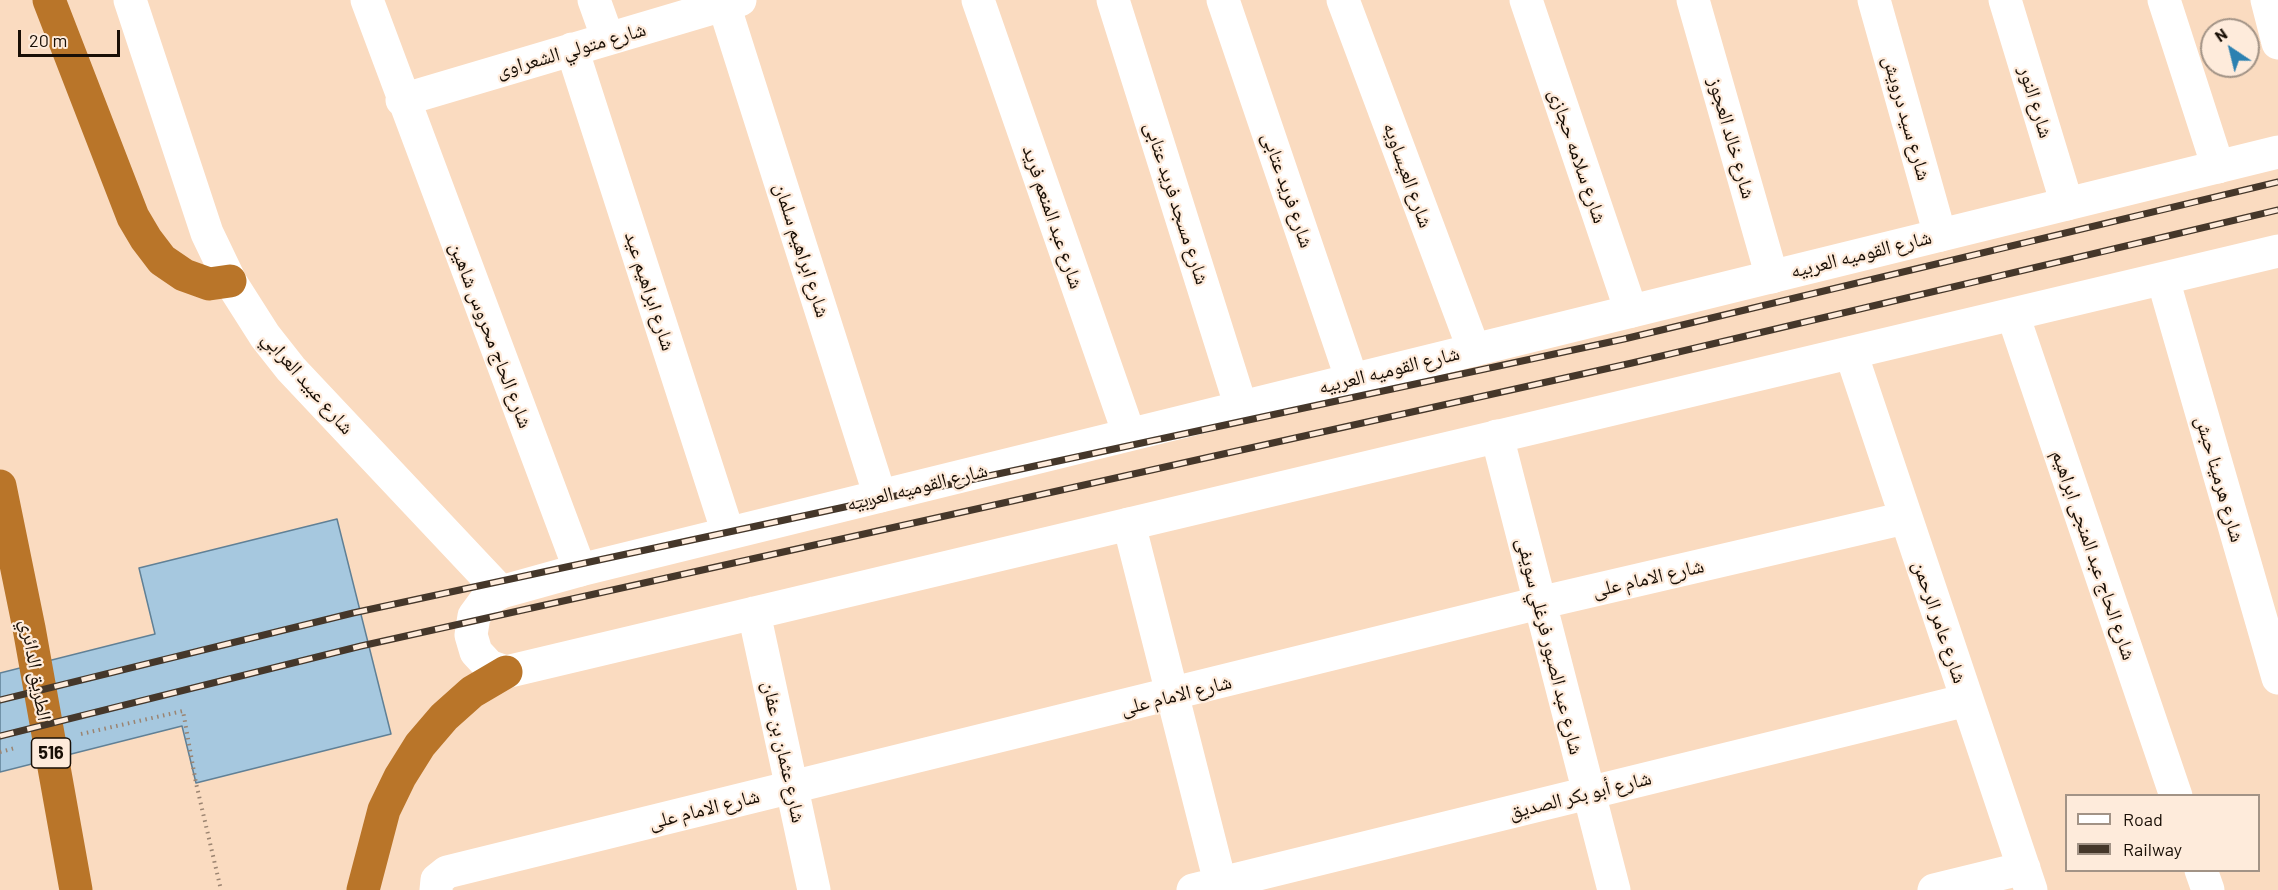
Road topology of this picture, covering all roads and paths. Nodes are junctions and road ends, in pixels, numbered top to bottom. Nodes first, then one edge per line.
1 (49, 0) edge
2 (130, 0) edge
3 (368, 0) edge
4 (594, 0) edge
5 (978, 0) edge
6 (1113, 0) edge
7 (1222, 0) edge
8 (1343, 0) edge
9 (1526, 0) edge
10 (1693, 0) edge
11 (1874, 0) edge
12 (2005, 0) edge
13 (2164, 0) edge
14 (2267, 0) edge
15 (732, 2) edge
16 (608, 39) junction
17 (2278, 43) edge
18 (572, 50) junction
19 (402, 100) junction
20 (2278, 152) edge
21 (2218, 167) junction
22 (2067, 204) junction
23 (1940, 235) junction
24 (2278, 252) edge
25 (1772, 276) junction
26 (2163, 279) junction
27 (230, 281) junction
28 (1631, 311) junction
29 (2013, 315) junction
30 (1474, 350) junction
31 (1851, 353) junction
32 (1353, 380) junction
33 (1241, 407) junction
34 (1129, 434) junction
35 (1497, 436) junction
36 (0, 486) edge
37 (880, 496) junction
38 (1905, 518) junction
39 (1129, 524) junction
40 (728, 533) junction
41 (580, 570) junction
42 (501, 592) junction
43 (1539, 603) junction
44 (754, 613) junction
45 (506, 672) junction
46 (2278, 678) edge
47 (1173, 696) junction
48 (1967, 700) junction
49 (80, 734) dead end
50 (23, 747) dead end
51 (0, 752) edge
52 (791, 787) junction
53 (1588, 793) junction
54 (2176, 794) edge
55 (2202, 872) edge
56 (2027, 879) edge
57 (441, 881) edge
58 (75, 885) edge
59 (1212, 888) edge
60 (220, 890) edge
61 (363, 890) edge
62 (814, 890) edge
63 (1614, 890) edge
64 (1934, 890) edge
65 (2208, 890) edge

1 - 27 highway
2 - 27 street, شارع عبيد العرابي
3 - 19 street, شارع الحاج محروس شاهين
4 - 16 street
5 - 34 street, شارع عبد المنعم فريد
6 - 33 street, شارع مسجد فريد عتابى
7 - 32 street, شارع فريد عتابى
8 - 30 street, شارع العيساويه
9 - 28 street, شارع سلامه حجازى
10 - 25 street, شارع خالد العجوز
11 - 23 street, شارع سيد درويش
12 - 22 street, شارع النور
13 - 21 street
14 - 17 street
15 - 16 street, شارع متولي الشعراوى
15 - 37 street, شارع ابراهيم سلمان
16 - 18 street, شارع متولي الشعراوى
18 - 19 street, شارع متولي الشعراوى
18 - 40 street, شارع ابراهيم عيد
19 - 41 street, شارع الحاج محروس شاهين
20 - 21 street, شارع القوميه العربيه
21 - 22 street, شارع القوميه العربيه
22 - 23 street, شارع القوميه العربيه
23 - 25 street, شارع القوميه العربيه
24 - 26 street
25 - 28 street, شارع القوميه العربيه
26 - 29 street
26 - 46 street, شارع هرمينا حبش
27 - 42 street, شارع عبيد العرابي
28 - 30 street, شارع القوميه العربيه
29 - 31 street
29 - 54 street, شارع الحاج عبد المنجى ابراهيم
30 - 32 street, شارع القوميه العربيه
31 - 35 street
31 - 38 street, شارع عامر الرحمن
32 - 33 street, شارع القوميه العربيه
33 - 34 street, شارع القوميه العربيه
34 - 37 street, شارع القوميه العربيه
35 - 39 street
35 - 43 street, شارع عبد الصبور فرغلي سويفى
36 - 58 highway, الطريق الدائري / 516
37 - 40 street, شارع القوميه العربيه
38 - 43 street, شارع الامام على
38 - 48 street, شارع عامر الرحمن
39 - 44 street
39 - 47 street
40 - 41 street, شارع القوميه العربيه
41 - 42 street, شارع القوميه العربيه
42 - 45 street
43 - 47 street, شارع الامام على
43 - 53 street, شارع عبد الصبور فرغلي سويفى
44 - 45 street
44 - 52 street, شارع عثمان بن عفان
45 - 61 highway
47 - 52 street, شارع الامام على
47 - 59 street
48 - 53 street, شارع أبو بكر الصديق
48 - 56 street, شارع عامر الرحمن
49 - 60 path
50 - 51 path
52 - 57 street, شارع الامام على
52 - 62 street, شارع عثمان بن عفان
53 - 59 street, شارع أبو بكر الصديق
53 - 63 street, شارع عبد الصبور فرغلي سويفى
55 - 65 street
56 - 64 street

